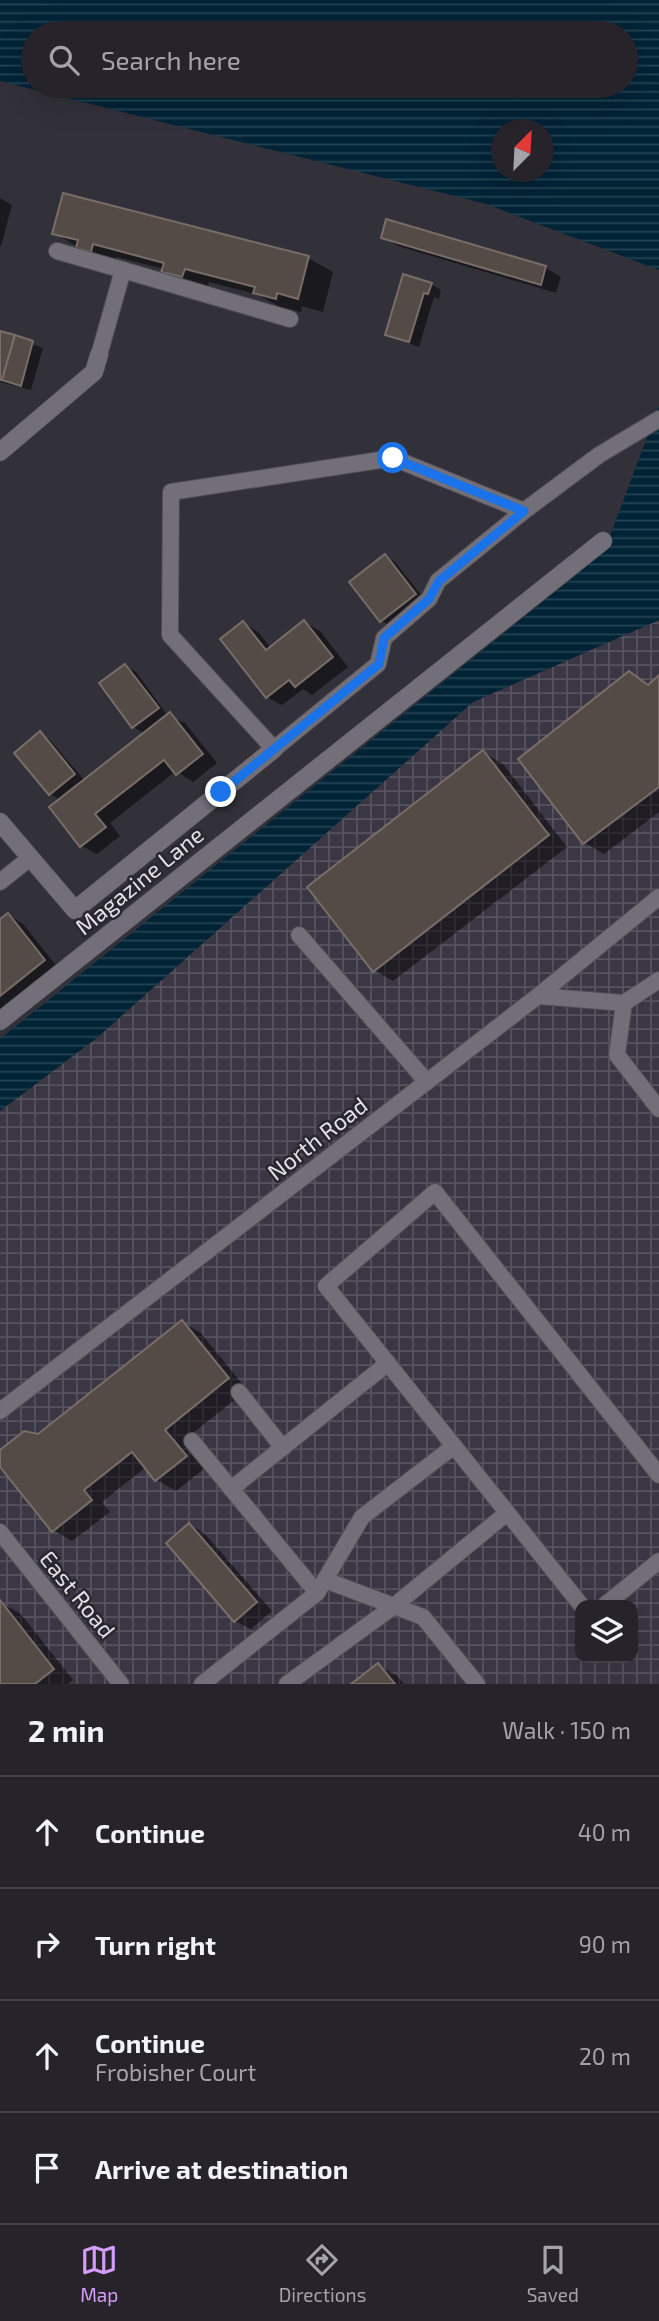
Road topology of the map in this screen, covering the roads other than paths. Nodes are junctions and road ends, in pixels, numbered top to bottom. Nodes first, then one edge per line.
1 (57, 251) dead end
2 (124, 270) junction
3 (290, 319) dead end
4 (99, 355) joint
5 (659, 419) edge
6 (0, 452) edge
7 (524, 511) junction
8 (603, 541) dead end
9 (274, 749) junction
10 (0, 821) edge
11 (30, 858) junction
12 (0, 882) edge
13 (659, 897) edge
14 (299, 934) dead end
15 (659, 980) edge
16 (538, 996) junction
17 (624, 1003) junction
18 (0, 1021) edge
19 (427, 1082) junction
20 (659, 1110) edge
21 (388, 1363) junction
22 (239, 1392) dead end
23 (0, 1412) edge
24 (192, 1440) dead end
25 (454, 1446) junction
26 (283, 1448) junction
27 (659, 1475) edge
28 (231, 1489) junction
29 (507, 1513) junction
30 (0, 1532) edge
31 (659, 1561) edge
32 (321, 1586) junction
33 (577, 1600) edge
34 (611, 1600) edge
35 (394, 1606) junction
36 (121, 1684) edge
37 (202, 1684) edge
38 (287, 1684) edge
39 (477, 1684) edge

1 - 2 lane
2 - 3 lane
2 - 4 lane
4 - 6 street
5 - 7 lane
7 - 9 lane
7 - 9 lane
8 - 18 street, Magazine Lane
9 - 11 street
10 - 11 street
11 - 12 lane
13 - 16 lane, North Road
14 - 19 lane
15 - 17 lane
16 - 17 lane
16 - 19 lane, North Road
17 - 20 lane
19 - 23 lane, North Road
21 - 25 lane
21 - 26 lane
21 - 27 lane
22 - 26 lane
24 - 28 lane
25 - 29 lane
25 - 32 lane
26 - 28 lane
28 - 32 lane
29 - 33 lane
29 - 35 lane
30 - 36 lane, East Road
31 - 34 lane
32 - 35 lane
32 - 37 lane
35 - 38 lane
35 - 39 lane

